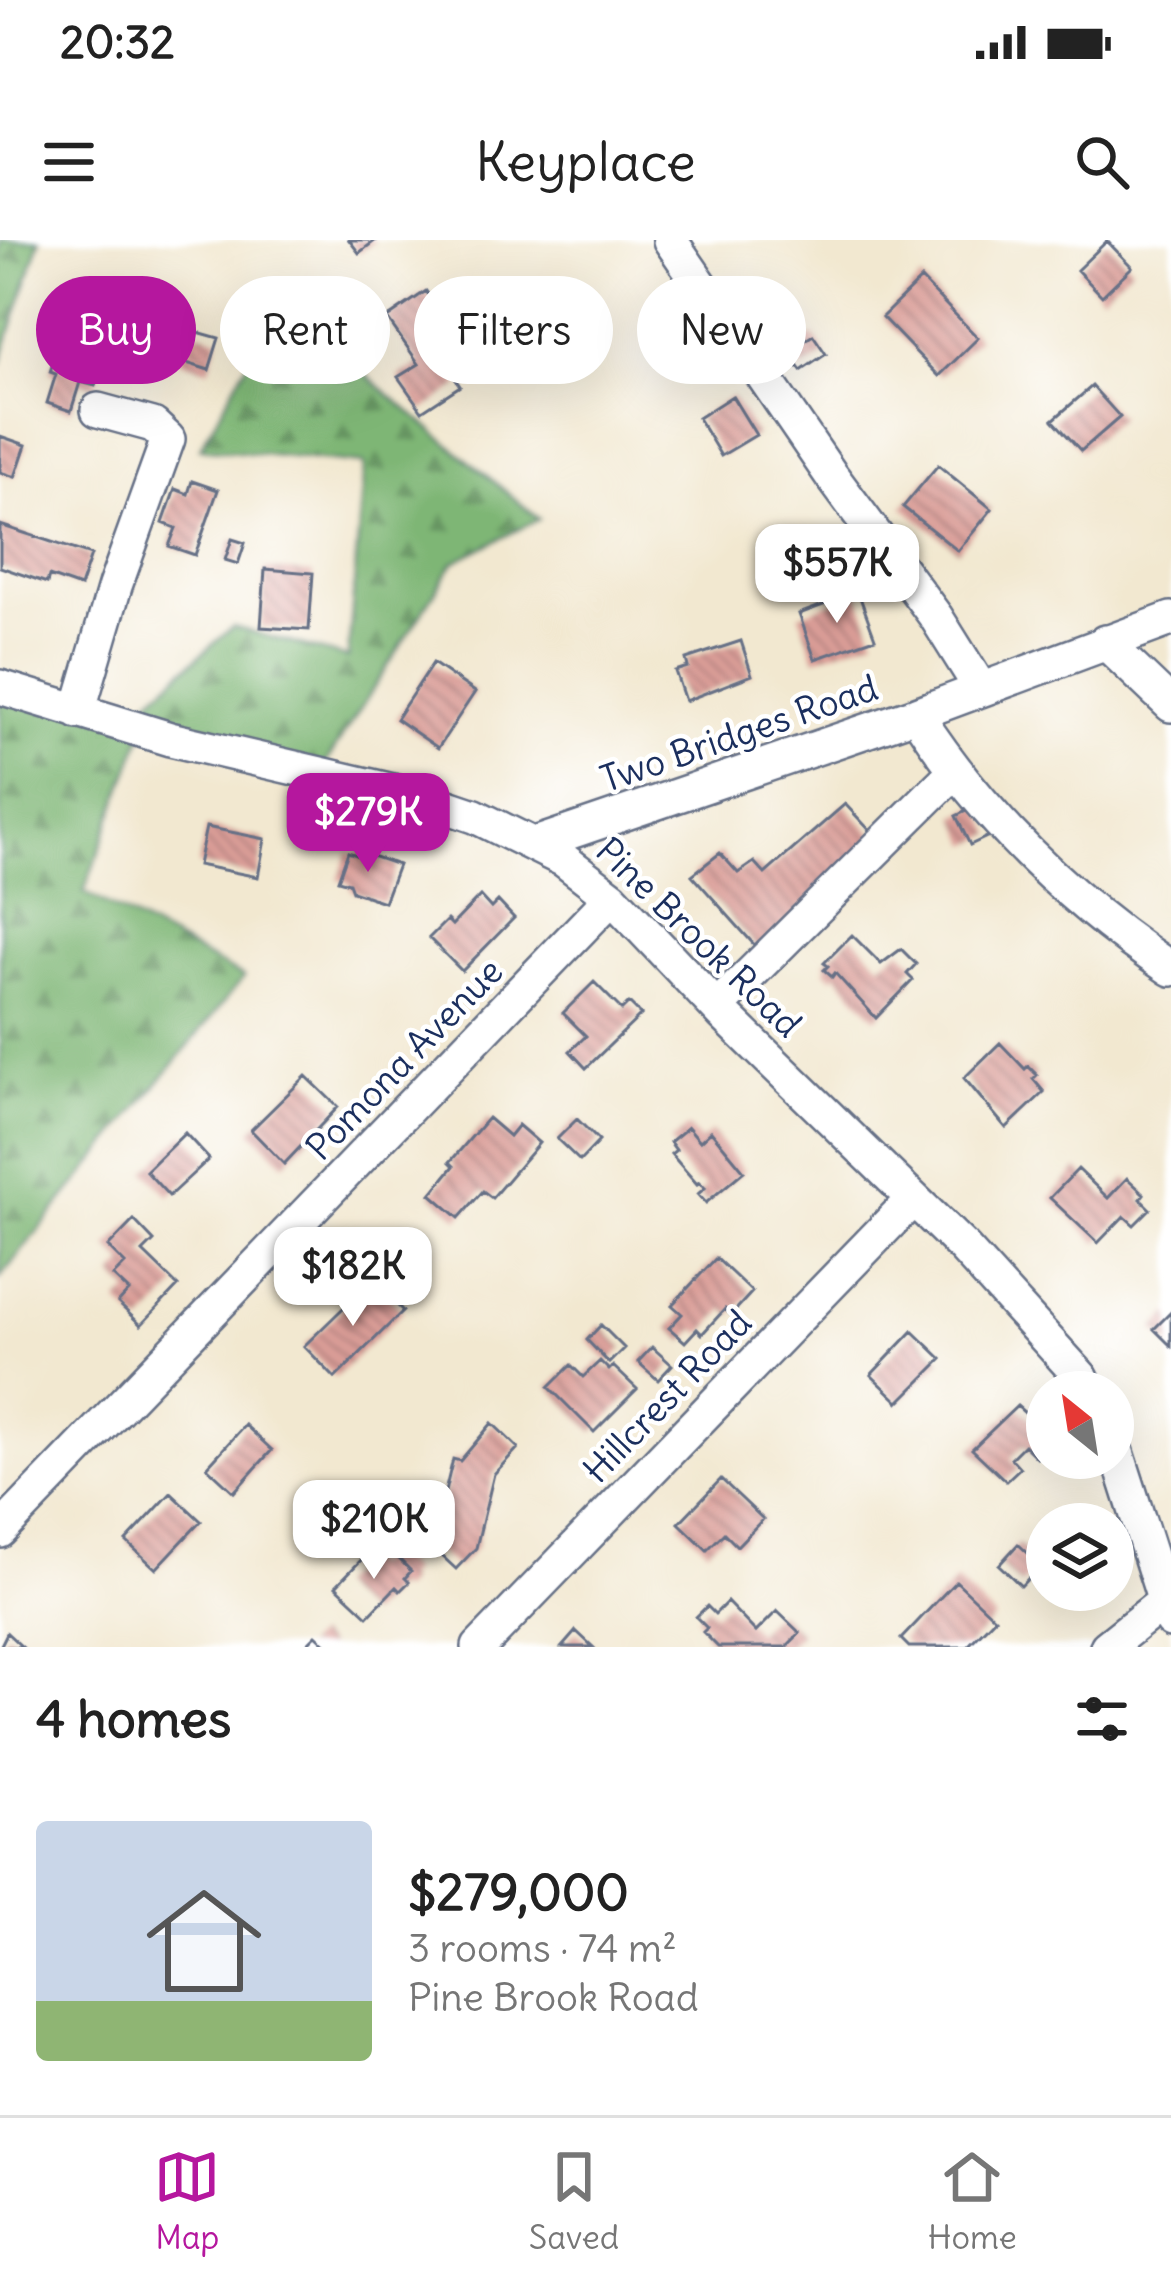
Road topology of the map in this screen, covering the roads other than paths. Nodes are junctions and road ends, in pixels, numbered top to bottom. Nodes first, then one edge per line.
1 (670, 240) edge
2 (98, 410) dead end
3 (1171, 619) edge
4 (1105, 642) junction
5 (0, 687) edge
6 (981, 689) junction
7 (1171, 705) edge
8 (78, 712) junction
9 (916, 714) junction
10 (954, 772) junction
11 (535, 844) junction
12 (612, 897) junction
13 (1171, 969) edge
14 (717, 1007) junction
15 (912, 1200) junction
16 (1076, 1371) edge
17 (1127, 1479) edge
18 (0, 1531) edge
19 (1166, 1590) edge
20 (479, 1647) edge
21 (1107, 1647) edge

1 - 6 street
2 - 8 street
3 - 4 street, Two Bridges Road
4 - 6 street, Two Bridges Road
4 - 7 street
5 - 8 street, Pine Brook Road
6 - 9 street, Two Bridges Road
8 - 11 street, Pine Brook Road
9 - 10 street
9 - 11 street, Two Bridges Road
10 - 13 street
10 - 14 street
11 - 12 street, Pine Brook Road
12 - 14 street, Pine Brook Road
12 - 18 street, Pomona Avenue
14 - 15 street, Pine Brook Road
15 - 16 street, Pine Brook Road
15 - 20 street, Hillcrest Road
17 - 19 street
19 - 21 street

